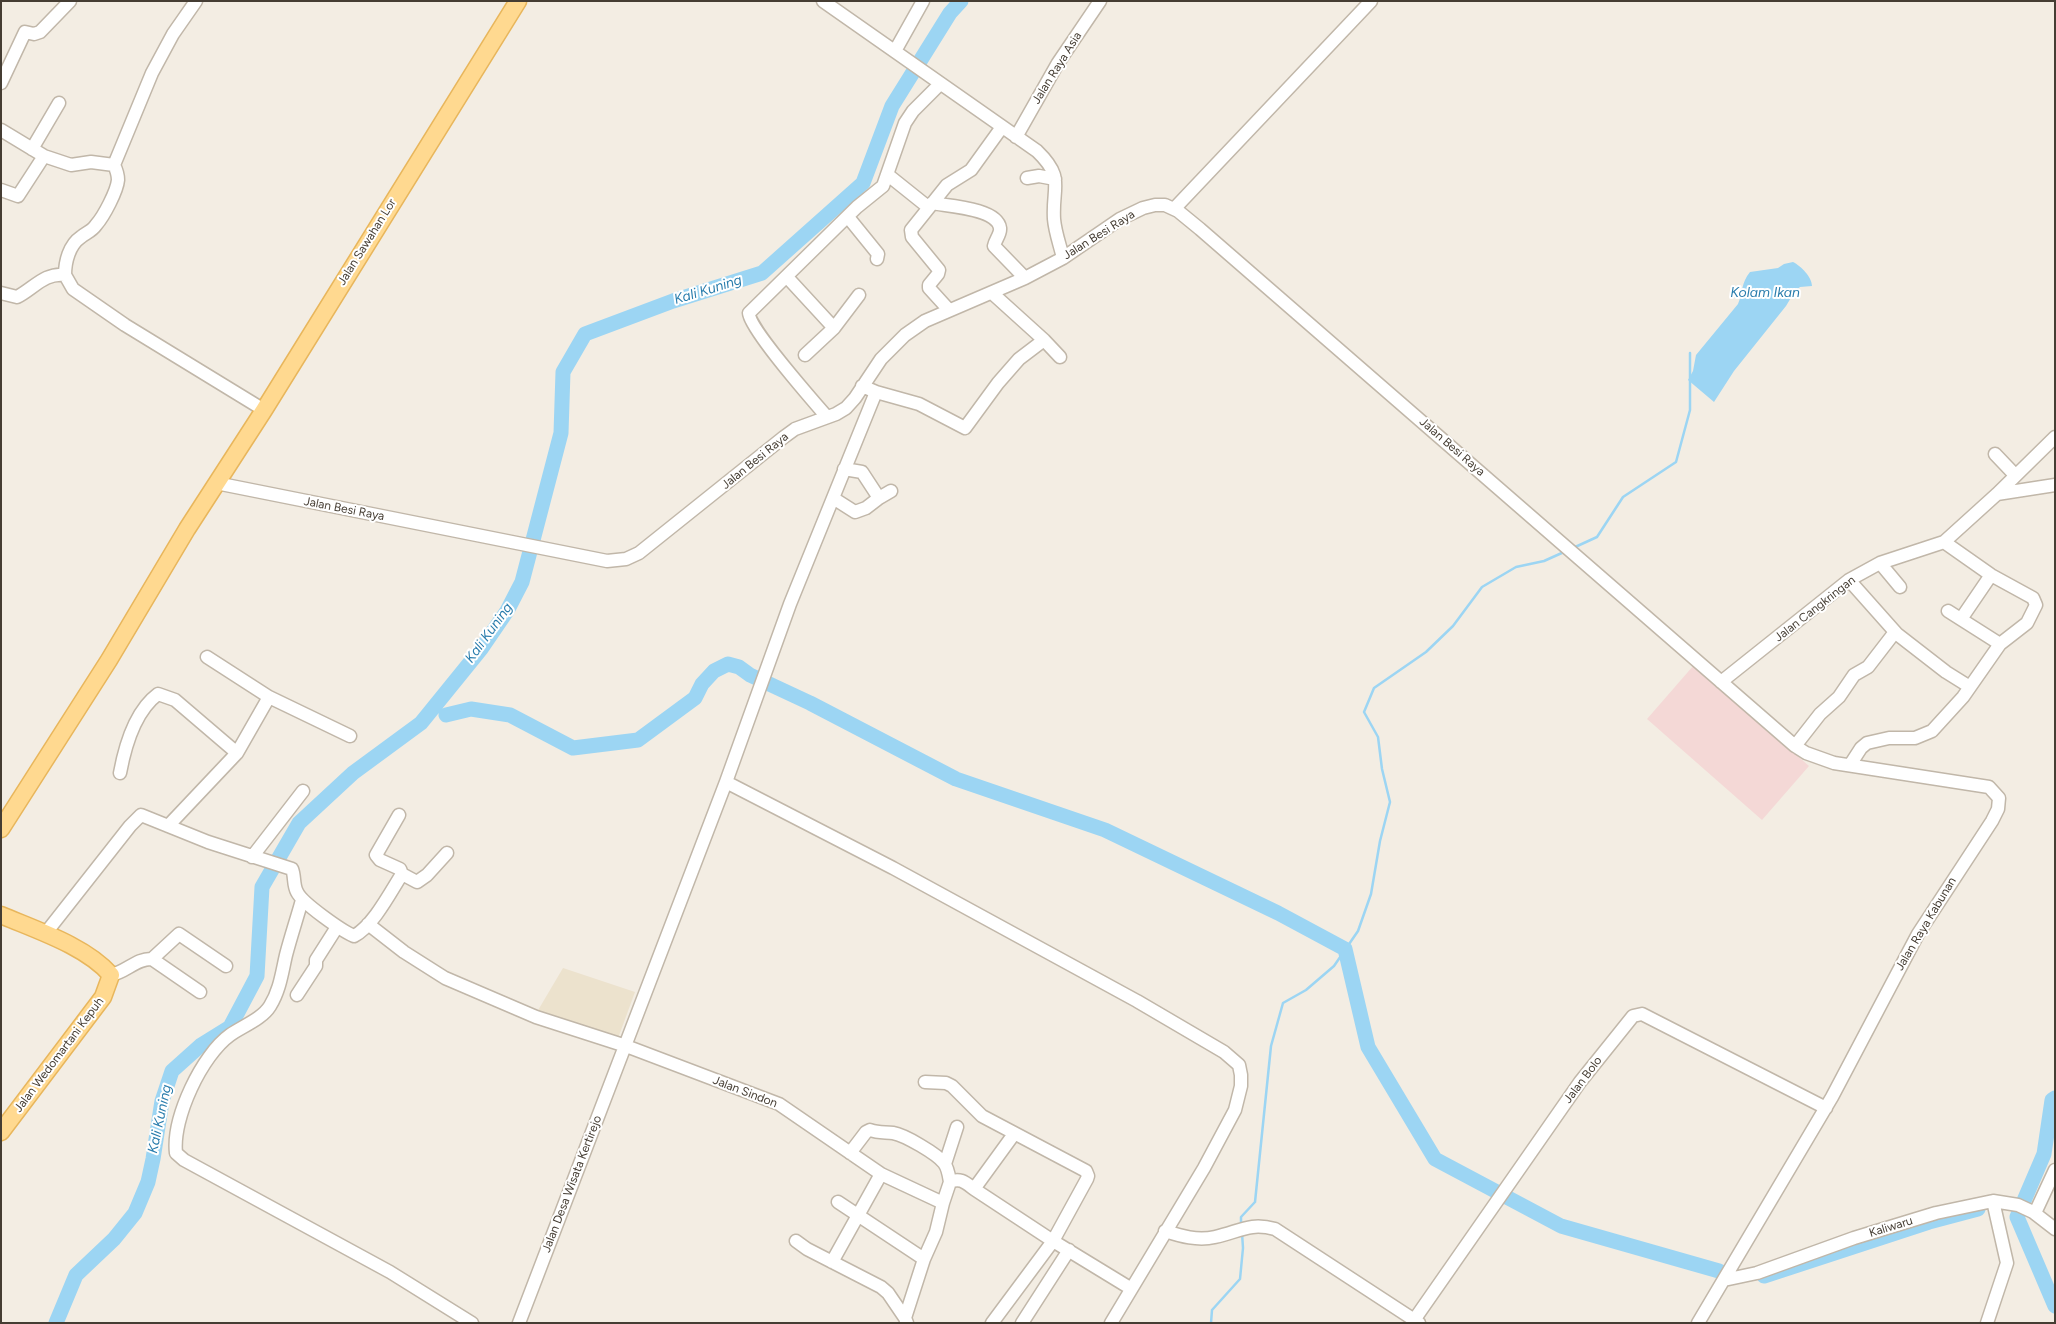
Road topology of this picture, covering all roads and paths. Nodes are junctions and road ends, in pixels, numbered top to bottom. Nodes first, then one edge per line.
1 (70, 1) edge
2 (196, 1) edge
3 (518, 1) edge
4 (823, 1) edge
5 (923, 1) edge
6 (1100, 1) edge
7 (1371, 1) edge
8 (895, 51) junction
9 (1, 82) edge
10 (940, 84) junction
11 (59, 103) dead end
12 (1002, 127) junction
13 (1, 130) edge
14 (1016, 136) junction
15 (32, 149) junction
16 (44, 156) junction
17 (114, 165) junction
18 (888, 175) junction
19 (1027, 178) dead end
20 (1055, 179) junction
21 (1, 190) edge
22 (930, 205) junction
23 (1174, 209) junction
24 (848, 217) junction
25 (1062, 258) junction
26 (877, 259) dead end
27 (65, 276) junction
28 (787, 276) junction
29 (1026, 278) junction
30 (1, 293) edge
31 (992, 293) junction
32 (859, 294) dead end
33 (949, 310) junction
34 (834, 328) junction
35 (1044, 340) junction
36 (805, 355) dead end
37 (1060, 357) dead end
38 (862, 386) junction
39 (876, 392) junction
40 (264, 410) junction
41 (827, 417) junction
42 (2055, 437) edge
43 (1996, 454) dead end
44 (844, 469) junction
45 (2015, 476) junction
46 (216, 484) junction
47 (2055, 485) edge
48 (891, 491) dead end
49 (1998, 494) junction
50 (833, 498) junction
51 (879, 498) junction
52 (1944, 542) junction
53 (1880, 563) junction
54 (1991, 575) junction
55 (1849, 580) junction
56 (1900, 587) dead end
57 (1948, 612) dead end
58 (1961, 619) junction
59 (1895, 632) junction
60 (2000, 644) junction
61 (208, 657) dead end
62 (1721, 682) junction
63 (1970, 687) junction
64 (269, 697) junction
65 (350, 736) dead end
66 (1795, 746) junction
67 (237, 753) junction
68 (1850, 765) junction
69 (120, 773) dead end
70 (726, 782) junction
71 (303, 790) dead end
72 (399, 815) dead end
73 (168, 826) junction
74 (1, 829) edge
75 (447, 852) dead end
76 (256, 858) junction
77 (402, 874) junction
78 (302, 900) junction
79 (1, 915) edge
80 (368, 924) junction
81 (337, 926) junction
82 (45, 934) junction
83 (152, 959) junction
84 (226, 966) dead end
85 (111, 975) junction
86 (200, 992) dead end
87 (298, 995) dead end
88 (626, 1046) junction
89 (925, 1082) dead end
90 (1826, 1108) junction
91 (957, 1127) dead end
92 (1, 1132) edge
93 (1014, 1134) junction
94 (850, 1153) junction
95 (945, 1164) junction
96 (2055, 1170) edge
97 (881, 1174) junction
98 (950, 1182) junction
99 (974, 1189) junction
100 (1999, 1201) junction
101 (838, 1202) dead end
102 (943, 1203) junction
103 (2034, 1212) junction
104 (858, 1215) junction
105 (2055, 1229) edge
106 (1165, 1231) junction
107 (796, 1241) dead end
108 (1053, 1241) junction
109 (1069, 1250) junction
110 (924, 1259) junction
111 (832, 1262) junction
112 (1724, 1280) junction
113 (1130, 1288) junction
114 (906, 1320) edge
115 (1415, 1322) edge
116 (472, 1323) edge
117 (519, 1323) edge
118 (992, 1323) edge
119 (1022, 1323) edge
120 (1111, 1323) edge
121 (1698, 1323) edge
122 (1987, 1323) edge

1 - 9 street
2 - 17 street
3 - 40 main road, Jalan Sawahan Lor
4 - 8 street
5 - 8 street
6 - 14 street, Jalan Raya Asia
7 - 23 street
8 - 10 street
10 - 12 street
10 - 18 street
11 - 15 street
12 - 14 street
12 - 22 street
13 - 15 street
14 - 20 street
15 - 16 street
16 - 17 street
16 - 21 street
17 - 27 street
18 - 22 street
18 - 24 street
19 - 20 street
20 - 25 street
22 - 29 street
22 - 33 street
23 - 25 street, Jalan Besi Raya
23 - 62 street, Jalan Besi Raya
24 - 26 street
24 - 28 street
25 - 29 street, Jalan Besi Raya
27 - 30 street
27 - 40 street
28 - 34 street
28 - 41 street
29 - 31 street, Jalan Besi Raya
31 - 33 street, Jalan Besi Raya
31 - 35 street
32 - 34 street
33 - 38 street, Jalan Besi Raya
34 - 36 street
35 - 37 street
35 - 39 street
38 - 39 street
38 - 41 street, Jalan Besi Raya
39 - 44 street
40 - 46 main road, Jalan Sawahan Lor
41 - 46 street, Jalan Besi Raya
42 - 45 street, Jalan Cangkringan
43 - 45 street
44 - 50 street
44 - 51 street
45 - 49 street, Jalan Cangkringan
46 - 74 main road
47 - 49 street
48 - 51 street
49 - 52 street, Jalan Cangkringan
50 - 51 street
50 - 70 street, Jalan Desa Wisata Kertirejo
52 - 53 street, Jalan Cangkringan
52 - 54 street
53 - 55 street, Jalan Cangkringan
53 - 56 street
54 - 58 street
54 - 60 street
55 - 59 street
55 - 62 street, Jalan Cangkringan
57 - 58 street
58 - 60 street
59 - 63 street
59 - 66 street
60 - 63 street
61 - 64 street
62 - 66 street, Jalan Raya Kabunan
63 - 68 street
64 - 65 street
64 - 67 street
66 - 68 street, Jalan Raya Kabunan
67 - 69 street
67 - 73 street
68 - 90 street, Jalan Raya Kabunan
70 - 88 street, Jalan Desa Wisata Kertirejo
70 - 106 street
71 - 76 street
72 - 77 street
73 - 76 street
73 - 82 street
75 - 77 street
76 - 78 street
77 - 80 street
78 - 81 street
78 - 116 street
79 - 82 main road
80 - 81 street
80 - 88 street, Jalan Sindon
81 - 87 street
82 - 85 main road
83 - 84 street
83 - 85 street
83 - 86 street
85 - 92 main road, Jalan Wedomartani Kepuh
88 - 94 street, Jalan Sindon
88 - 117 street, Jalan Desa Wisata Kertirejo
89 - 93 street
90 - 112 street, Jalan Raya Kabunan
90 - 115 street, Jalan Bolo
91 - 95 street
93 - 99 street
93 - 108 street
94 - 95 street
94 - 97 street, Jalan Sindon
95 - 98 street
96 - 103 street
97 - 102 street, Jalan Sindon
97 - 104 street
98 - 99 street
98 - 102 street
99 - 108 street
100 - 103 street
100 - 112 street, Kaliwaru
100 - 122 street
101 - 104 street
102 - 110 street
103 - 105 street
104 - 110 street
104 - 111 street
106 - 113 street
106 - 115 street
107 - 111 street
108 - 109 street
108 - 118 street
109 - 113 street
109 - 119 street
110 - 114 street
111 - 114 street
112 - 121 street, Jalan Raya Kabunan
113 - 120 street

